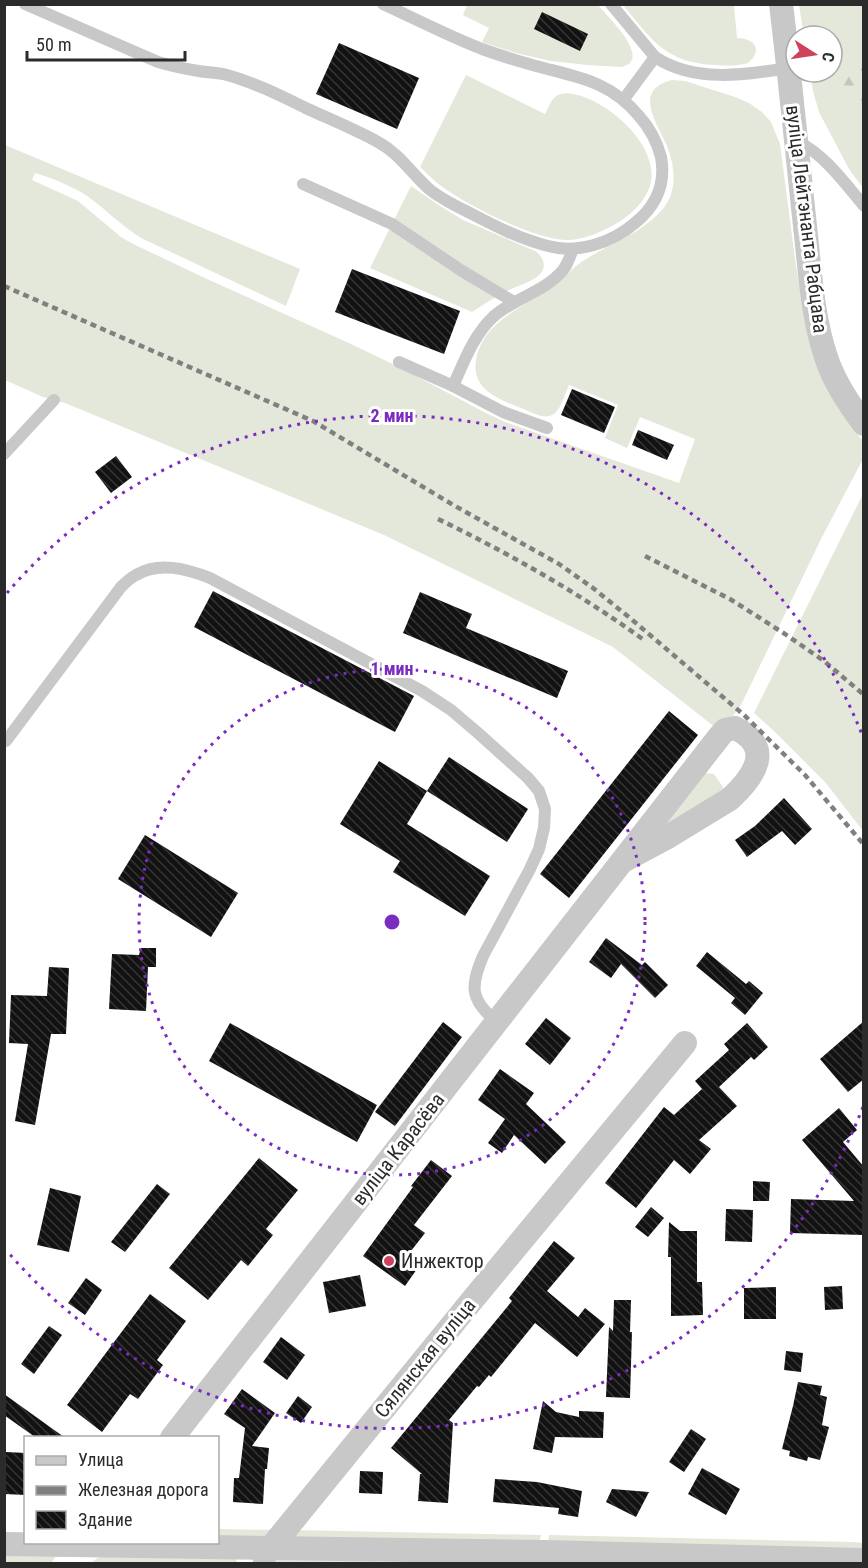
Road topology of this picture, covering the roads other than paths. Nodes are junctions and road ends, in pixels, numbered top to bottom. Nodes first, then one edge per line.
1 (25, 4) edge
2 (383, 4) edge
3 (611, 4) edge
4 (780, 4) edge
5 (784, 32) edge
6 (655, 57) junction
7 (784, 69) edge
8 (790, 84) edge
9 (624, 99) junction
10 (795, 141) junction
11 (303, 184) dead end
12 (864, 206) edge
13 (573, 249) junction
14 (514, 302) junction
15 (399, 362) dead end
16 (453, 386) junction
17 (54, 400) dead end
18 (864, 424) edge
19 (547, 428) dead end
20 (4, 454) edge
21 (5, 741) edge
22 (623, 861) junction
23 (497, 1022) junction
24 (685, 1043) dead end
25 (173, 1436) edge
26 (4, 1544) edge
27 (83, 1551) edge
28 (265, 1555) edge
29 (849, 1561) edge

1 - 13 lane
2 - 9 lane
3 - 6 lane
4 - 5 street, вуліца Лейтэнанта Рабцава
6 - 7 lane
6 - 9 lane
8 - 10 street, вуліца Лейтэнанта Рабцава
9 - 13 lane
10 - 12 lane
10 - 18 street, вуліца Лейтэнанта Рабцава
11 - 14 lane
13 - 14 lane
14 - 16 lane
15 - 16 lane
16 - 19 lane
17 - 20 lane
21 - 23 lane
22 - 22 street, вуліца Карасёва
22 - 23 street, вуліца Карасёва
23 - 25 street, вуліца Карасёва
24 - 28 street, Сялянская вуліца
26 - 27 street
27 - 28 street
28 - 29 street

